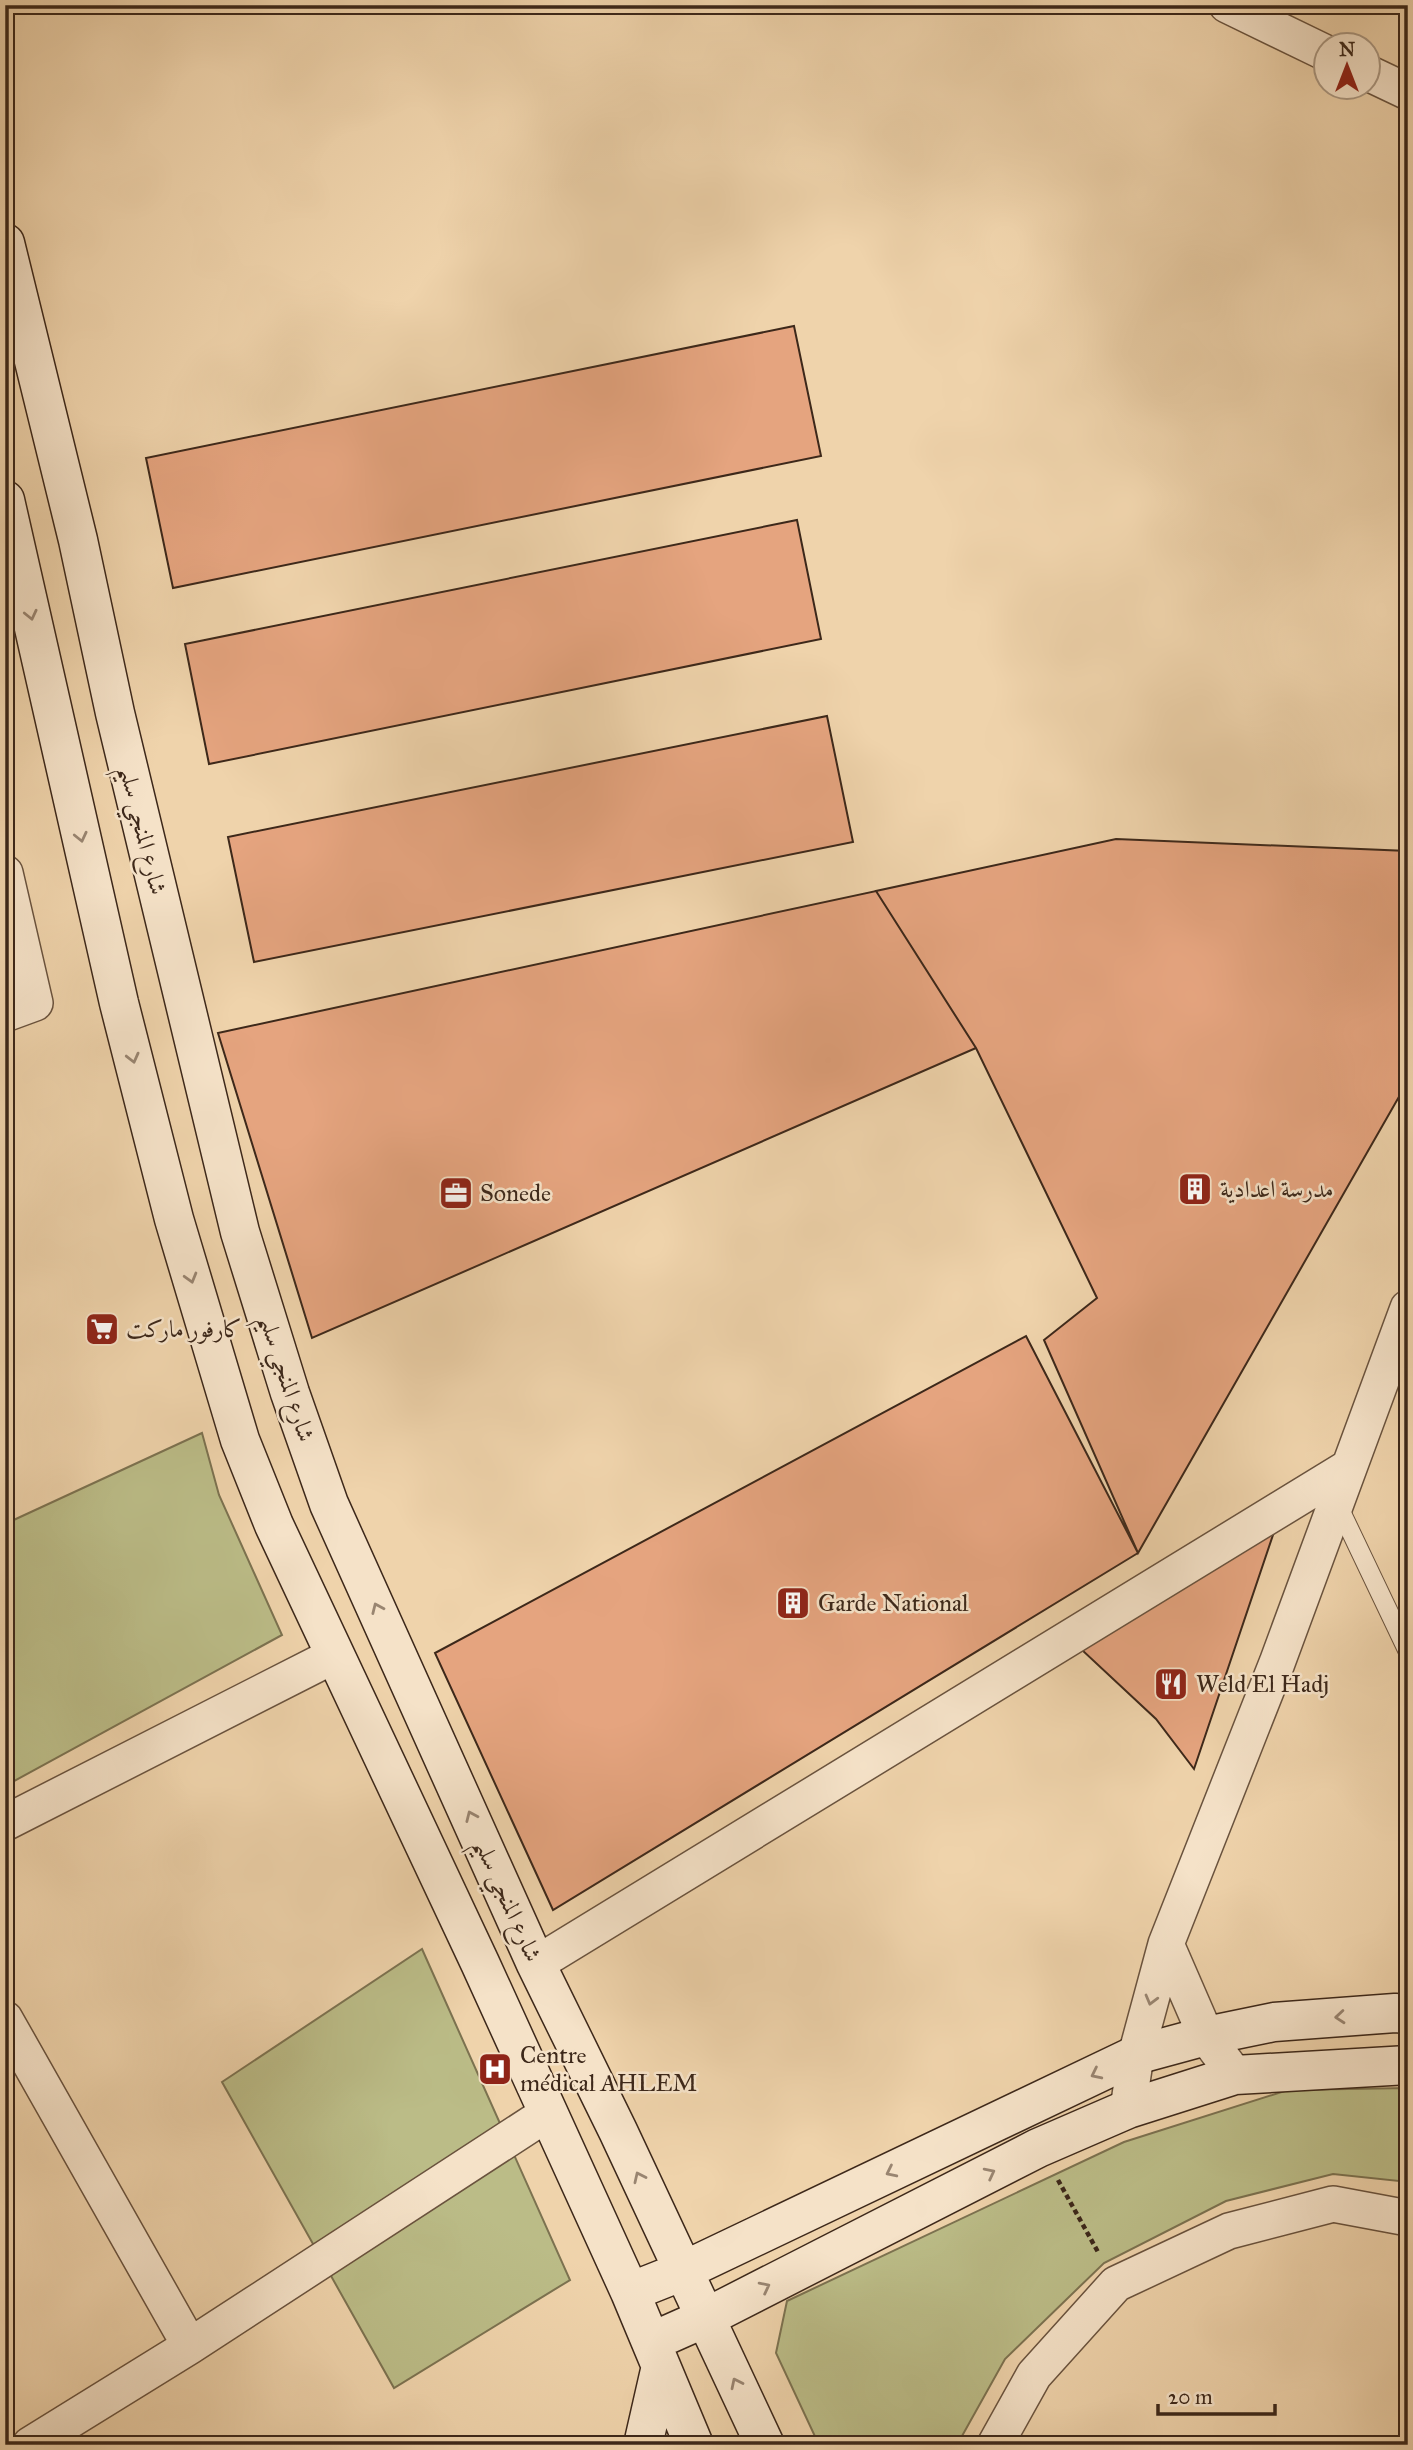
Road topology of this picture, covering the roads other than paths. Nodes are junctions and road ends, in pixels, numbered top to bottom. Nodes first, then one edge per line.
1 (1227, 5) edge
2 (1312, 47) edge
3 (1382, 80) edge
4 (1408, 92) edge
5 (5, 243) edge
6 (5, 500) edge
7 (5, 873) edge
8 (20, 1008) edge
9 (1408, 1308) edge
10 (1349, 1467) junction
11 (1336, 1500) junction
12 (1408, 1653) edge
13 (335, 1655) junction
14 (5, 1823) edge
15 (1166, 1944) junction
16 (536, 1964) junction
17 (1408, 2014) edge
18 (5, 2019) edge
19 (1206, 2036) junction
20 (1136, 2055) junction
21 (1408, 2064) edge
22 (1235, 2075) junction
23 (1128, 2109) junction
24 (548, 2113) junction
25 (1408, 2218) edge
26 (683, 2271) junction
27 (630, 2292) junction
28 (705, 2318) junction
29 (191, 2346) junction
30 (656, 2354) junction
31 (30, 2445) edge
32 (643, 2445) edge
33 (694, 2445) edge
34 (765, 2445) edge
35 (995, 2445) edge

1 - 2 street
3 - 4 street
16 -> 5 main road, شارع المنجي سليم
6 -> 13 main road, شارع المنجي سليم
7 - 8 street
9 - 10 street
10 - 11 street
10 - 16 street
11 - 12 lane
11 - 15 street
13 - 14 street
13 - 24 main road, شارع المنجي سليم
15 - 19 street
15 -> 20 street
26 -> 16 main road, شارع المنجي سليم
17 -> 19 main road
18 - 29 street
19 - 20 main road
19 - 22 street
20 - 23 street
20 -> 26 main road
21 - 22 main road
22 - 23 main road
28 -> 23 main road
24 - 27 main road, شارع المنجي سليم
24 - 29 street
25 - 35 street
26 - 27 main road
26 - 28 main road, شارع المنجي سليم
27 - 30 main road, شارع المنجي سليم
28 - 30 main road
34 -> 28 main road, شارع المنجي سليم
29 - 31 street
30 - 32 main road
30 - 33 main road, شارع المنجي سليم

